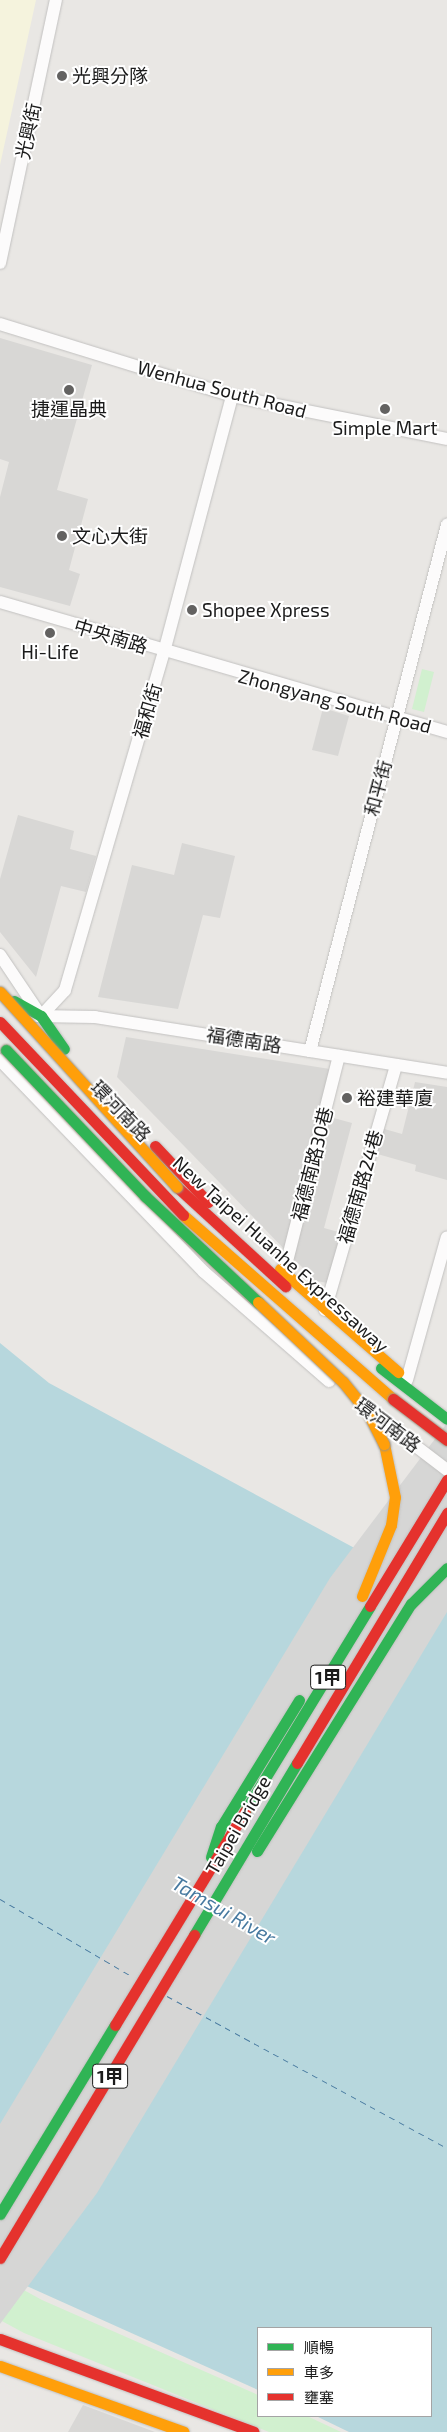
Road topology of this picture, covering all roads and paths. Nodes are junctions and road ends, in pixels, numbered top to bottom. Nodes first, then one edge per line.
1 (56, 0) edge
2 (0, 263) edge
3 (0, 324) edge
4 (232, 396) junction
5 (447, 439) edge
6 (447, 525) edge
7 (0, 602) edge
8 (164, 652) junction
9 (396, 718) junction
10 (447, 732) edge
11 (0, 955) edge
12 (0, 991) edge
13 (0, 1016) edge
14 (41, 1016) junction
15 (0, 1022) edge
16 (0, 1029) edge
17 (2, 1051) edge
18 (310, 1051) junction
19 (339, 1056) junction
20 (396, 1065) junction
21 (447, 1073) edge
22 (447, 1237) edge
23 (284, 1273) junction
24 (325, 1310) junction
25 (407, 1380) junction
26 (447, 1411) edge
27 (447, 1419) edge
28 (447, 1430) edge
29 (444, 1443) edge
30 (430, 1457) junction
31 (447, 1470) edge
32 (447, 1480) edge
33 (447, 1512) edge
34 (447, 1568) edge
35 (207, 1871) junction
36 (220, 1894) junction
37 (0, 2214) edge
38 (0, 2258) edge
39 (0, 2339) edge
40 (0, 2366) edge
41 (184, 2432) edge
42 (254, 2432) edge

1 - 2 street, 光興街
3 - 4 street, Wenhua South Road
4 - 5 street, Wenhua South Road
4 - 8 street, 福和街
6 - 9 street, 和平街
7 - 8 street, 中央南路
8 - 9 street, 中央南路
8 - 14 street, 福和街
9 - 10 street, Zhongyang South Road
9 - 18 street, 和平街
11 - 14 street
12 - 14 main road, 環河南路
12 - 27 main road, New Taipei Huanhe Expressaway, bridge
13 - 14 street, 福德南路
14 - 18 street, 福德南路
14 - 23 main road, 環河南路
15 - 29 main road, New Taipei Huanhe Expressaway, bridge
16 - 29 main road, 環河南路
17 - 30 street, 環河南路
17 - 35 main road, bridge
18 - 19 street, 福德南路
19 - 20 street, 福德南路
19 - 23 street, 福德南路30巷
20 - 21 street, 福德南路
20 - 24 street, 福德南路24巷
22 - 25 street
23 - 24 main road, 環河南路
24 - 25 main road, 環河南路
25 - 26 main road, 環河南路
28 - 29 street
29 - 30 street
30 - 31 street, 環河南路
32 - 35 main road, Taipei Bridge / 1甲
33 - 36 main road, Taipei Bridge / 1甲
34 - 36 main road
35 - 37 main road, Taipei Bridge / 1甲
36 - 38 main road, Taipei Bridge / 1甲
39 - 42 main road
40 - 41 main road

